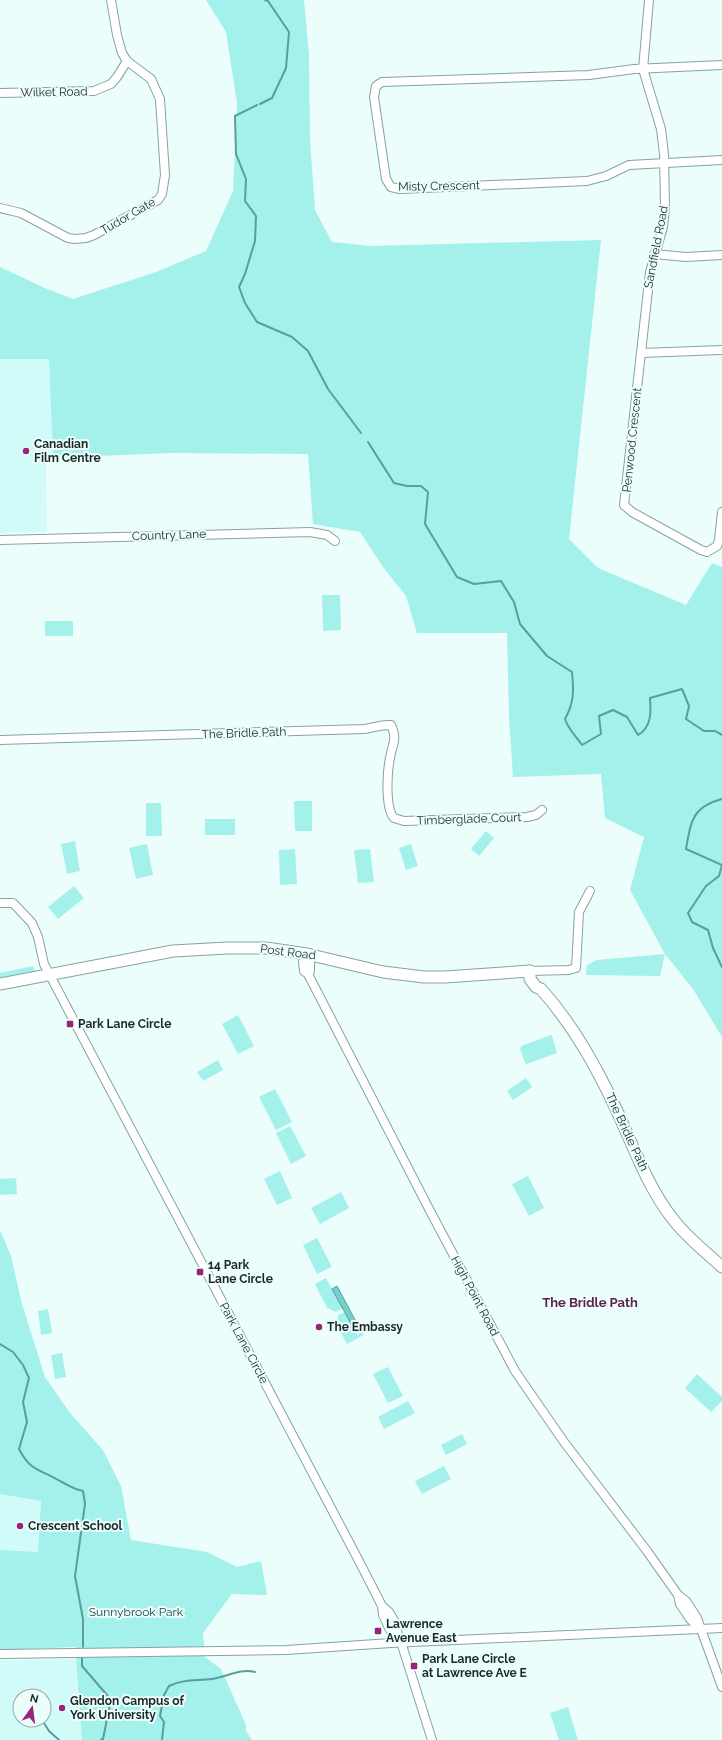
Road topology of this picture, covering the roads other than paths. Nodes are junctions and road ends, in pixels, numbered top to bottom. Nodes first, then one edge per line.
1 (111, 0) edge
2 (649, 0) edge
3 (127, 60) junction
4 (722, 66) edge
5 (643, 69) junction
6 (0, 93) edge
7 (722, 160) edge
8 (664, 163) junction
9 (0, 208) edge
10 (654, 254) junction
11 (722, 255) edge
12 (722, 350) edge
13 (641, 353) junction
14 (722, 512) edge
15 (0, 540) edge
16 (335, 541) dead end
17 (0, 740) edge
18 (542, 810) dead end
19 (394, 818) joint
20 (590, 891) dead end
21 (0, 903) edge
22 (307, 956) junction
23 (530, 972) junction
24 (50, 975) junction
25 (0, 984) edge
26 (722, 1267) edge
27 (722, 1628) edge
28 (700, 1629) junction
29 (401, 1642) junction
30 (0, 1654) edge
31 (722, 1687) edge
32 (432, 1740) edge

1 - 3 street
2 - 5 street, Sandfield Road
3 - 6 street, Wilket Road
3 - 9 street, Tudor Gate
4 - 5 street, Misty Crescent
5 - 8 street, Sandfield Road
5 - 8 street, Misty Crescent
7 - 8 street, Misty Crescent
8 - 10 street, Sandfield Road
10 - 11 street
10 - 13 street, Sandfield Road
12 - 13 street
13 - 14 street, Penwood Crescent
15 - 16 street, Country Lane
17 - 19 street, The Bridle Path
18 - 19 street, Timberglade Court
20 - 23 street, Post Road
21 - 24 street, Park Lane Circle
22 - 23 street, Post Road
22 - 24 street, Post Road
22 - 28 street, High Point Road
23 - 26 street, The Bridle Path
24 - 25 street, Post Road
24 - 29 street, Park Lane Circle
27 - 28 street
28 - 29 street
28 - 31 street, High Point Road
29 - 30 street
29 - 32 street, Park Lane Circle

